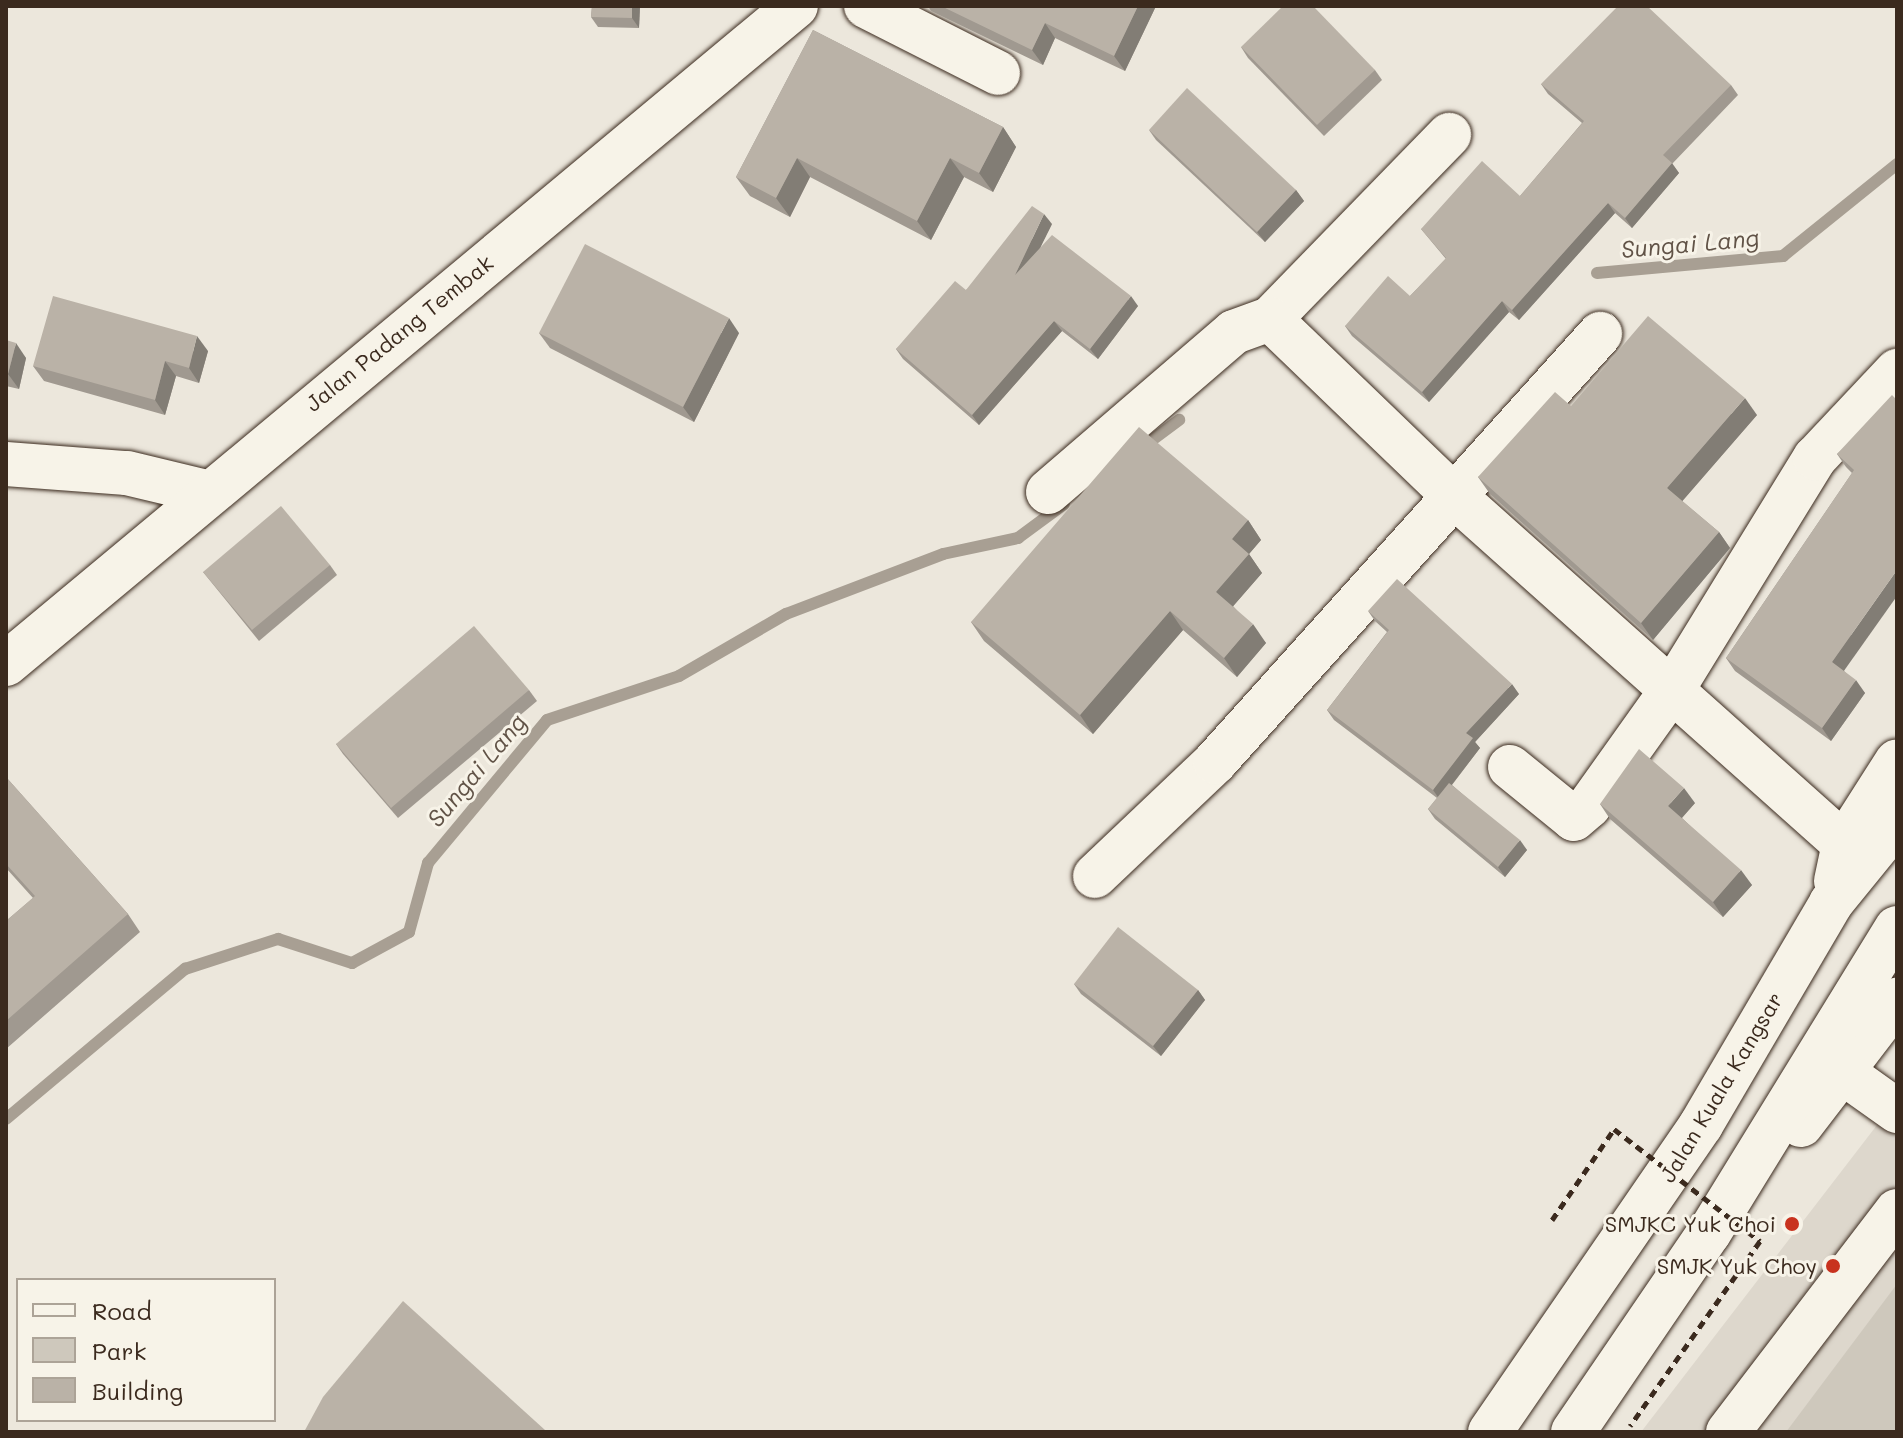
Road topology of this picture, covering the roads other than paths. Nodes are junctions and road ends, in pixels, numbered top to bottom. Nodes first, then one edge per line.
1 (796, 6) edge
2 (866, 6) edge
3 (998, 73) dead end
4 (1449, 135) dead end
5 (1270, 319) junction
6 (1600, 334) dead end
7 (1897, 371) edge
8 (6, 464) edge
9 (206, 492) junction
10 (1048, 492) dead end
11 (1452, 494) junction
12 (6, 664) edge
13 (1674, 687) junction
14 (1897, 761) edge
15 (1510, 767) dead end
16 (1897, 822) edge
17 (1844, 844) junction
18 (1095, 876) dead end
19 (1831, 903) junction
20 (1897, 928) edge
21 (1897, 1000) edge
22 (1845, 1074) junction
23 (1897, 1111) edge
24 (1897, 1211) edge
25 (1709, 1233) junction
26 (1490, 1432) edge
27 (1573, 1432) edge
28 (1728, 1432) edge

1 - 9 main road, Jalan Padang Tembak
2 - 3 main road
4 - 5 main road
5 - 10 main road
5 - 11 main road
6 - 11 main road
7 - 13 main road
8 - 9 main road
9 - 12 main road, Jalan Padang Tembak
11 - 13 main road
11 - 18 main road
13 - 15 main road
13 - 17 main road
14 - 17 main road
16 - 19 main road, Jalan Kuala Kangsar
17 - 19 main road
19 - 26 main road, Jalan Kuala Kangsar
20 - 25 main road
21 - 22 main road
22 - 23 main road
22 - 25 main road
24 - 28 main road
25 - 27 main road

